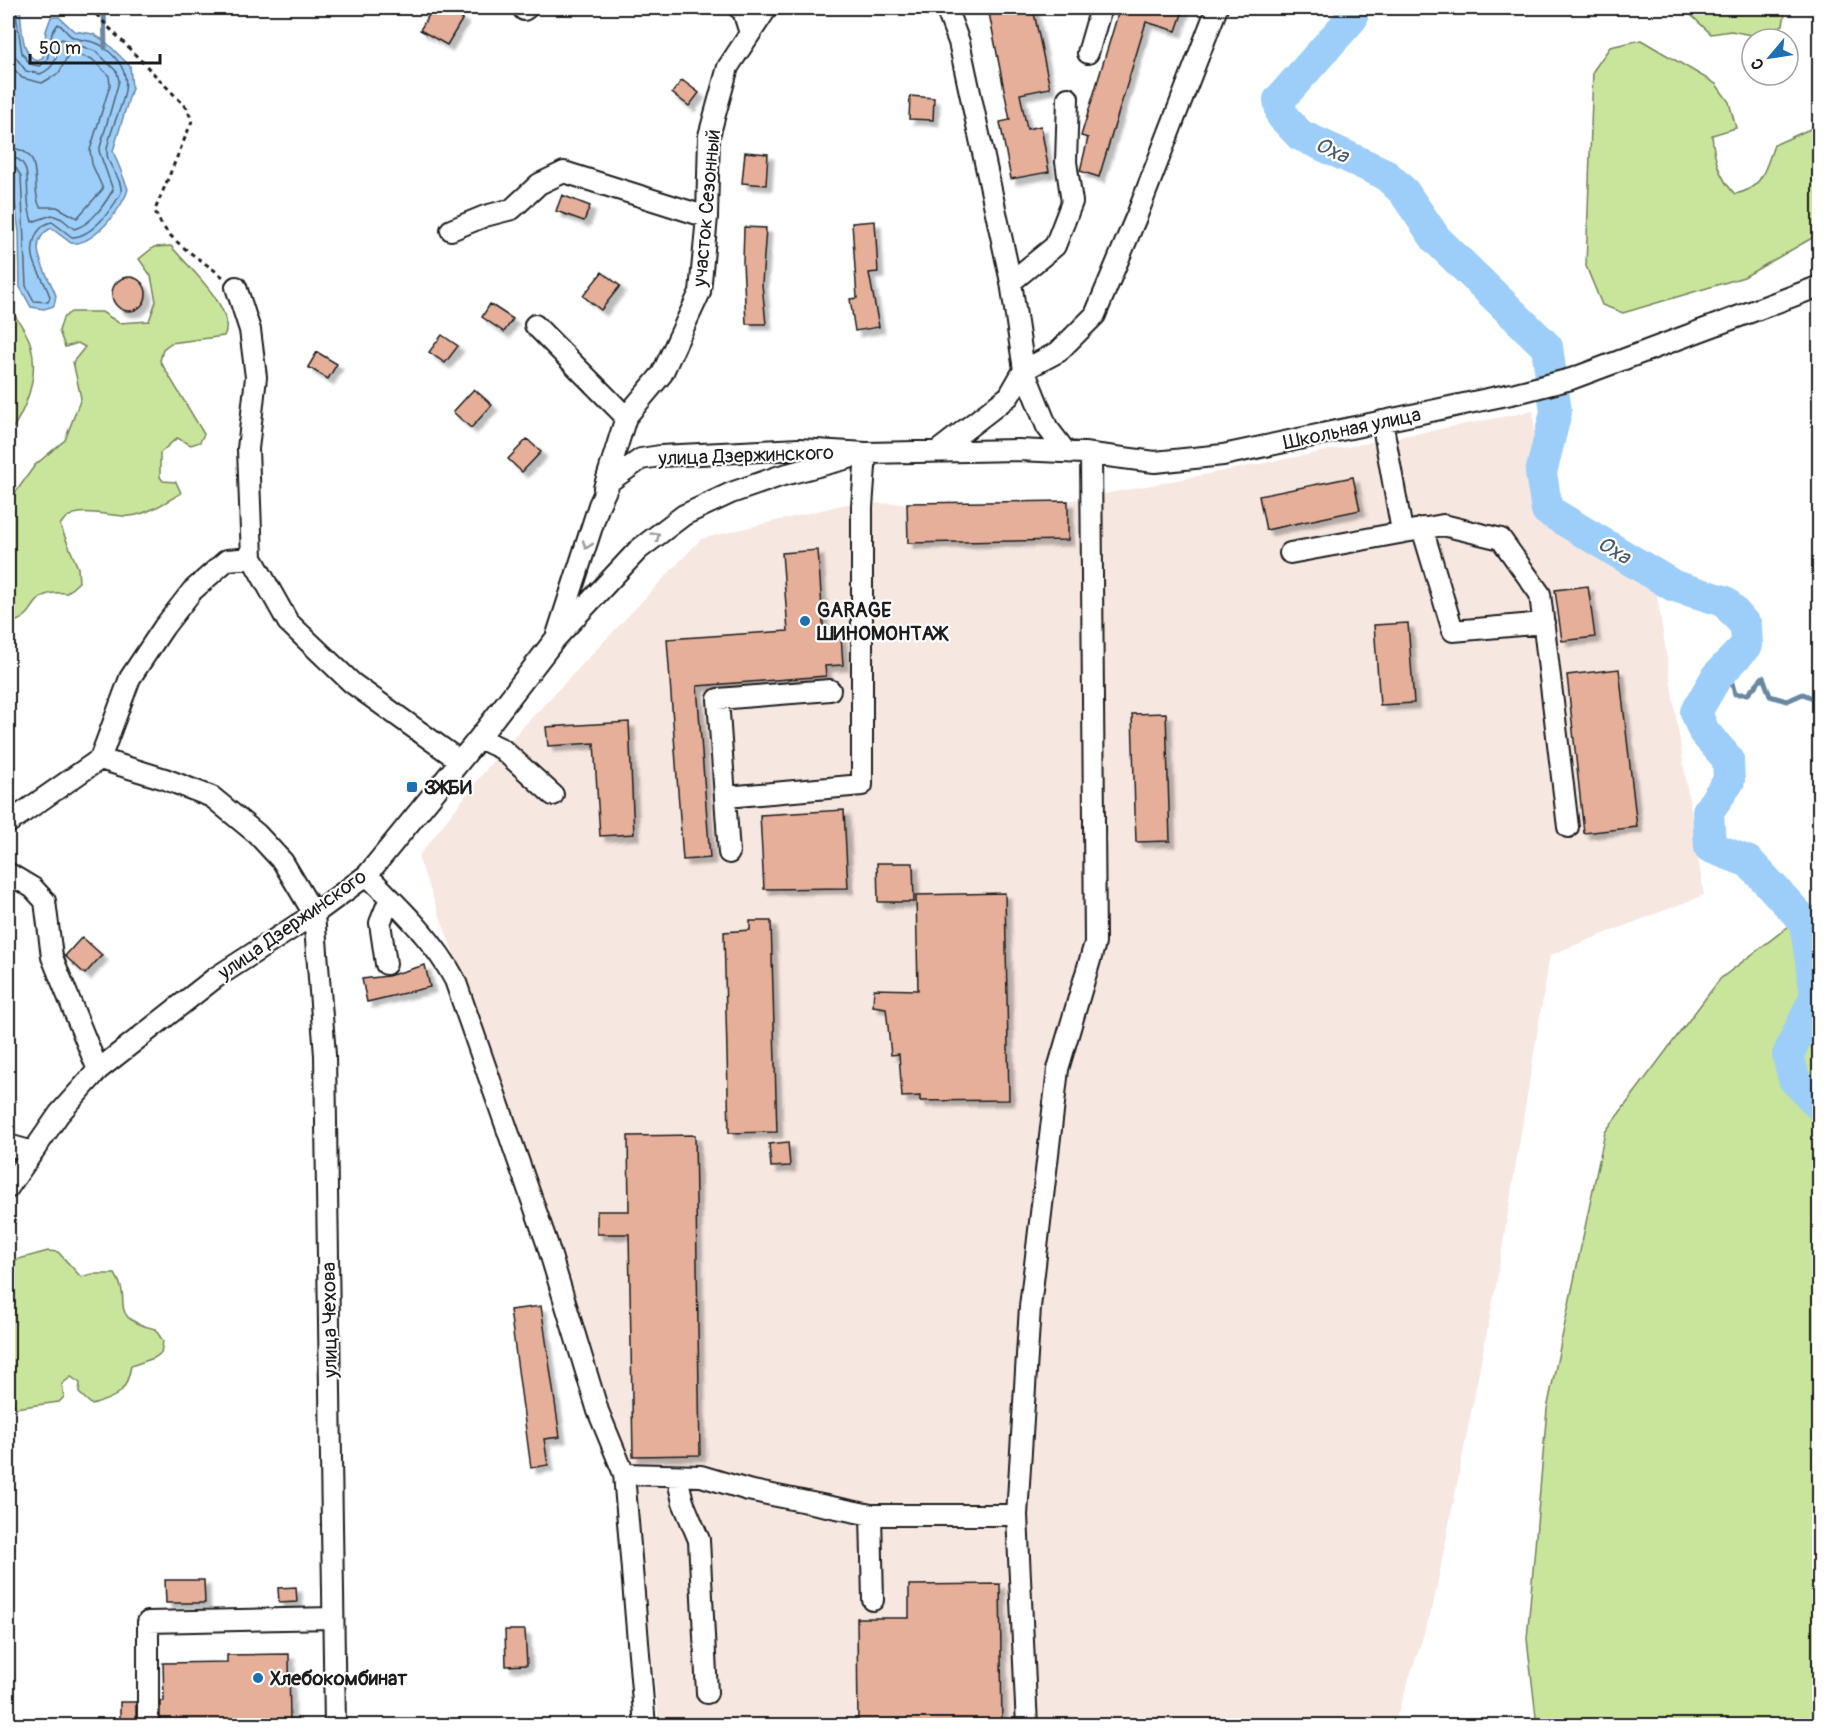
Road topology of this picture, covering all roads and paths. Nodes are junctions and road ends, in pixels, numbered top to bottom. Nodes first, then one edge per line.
1 (90, 8) edge
2 (739, 8) edge
3 (766, 8) edge
4 (946, 8) edge
5 (1101, 8) edge
6 (1217, 8) edge
7 (750, 33) junction
8 (1088, 53) dead end
9 (1068, 98) dead end
10 (707, 217) junction
11 (451, 230) dead end
12 (1011, 282) junction
13 (1820, 286) edge
14 (236, 287) joint
15 (535, 325) dead end
16 (1024, 370) junction
17 (626, 417) junction
18 (1382, 421) junction
19 (939, 450) junction
20 (1065, 452) junction
21 (866, 453) junction
22 (1091, 454) junction
23 (599, 505) junction
24 (1422, 528) junction
25 (1402, 531) junction
26 (1290, 553) dead end
27 (252, 558) junction
28 (1544, 623) junction
29 (556, 638) junction
30 (830, 690) dead end
31 (479, 738) junction
32 (100, 759) junction
33 (460, 761) junction
34 (553, 795) dead end
35 (726, 797) junction
36 (8, 823) edge
37 (1568, 827) dead end
38 (729, 853) dead end
39 (8, 873) edge
40 (367, 875) junction
41 (390, 898) junction
42 (314, 914) junction
43 (386, 964) dead end
44 (98, 1070) junction
45 (8, 1144) edge
46 (33, 1152) junction
47 (8, 1188) edge
48 (624, 1474) junction
49 (677, 1476) junction
50 (871, 1515) junction
51 (1017, 1515) junction
52 (873, 1600) dead end
53 (333, 1618) junction
54 (706, 1693) dead end
55 (148, 1725) edge
56 (335, 1725) edge
57 (645, 1725) edge
58 (1027, 1725) edge

1 - 14 path
2 - 7 street
3 - 7 street, участок Сезонный
4 - 12 street
5 - 8 street
6 - 16 street
7 - 10 street, участок Сезонный
9 - 12 street
10 - 11 street
10 - 17 street, участок Сезонный
12 - 16 street
13 - 18 street, Школьная улица
14 - 27 street
15 - 17 street
16 - 19 street
16 - 20 street
17 - 23 street, участок Сезонный
18 - 22 street, Школьная улица
18 - 25 street
19 - 20 street, Школьная улица
19 - 21 street, Школьная улица
20 - 22 street, Школьная улица
21 - 23 street, улица Дзержинского
29 -> 21 street, улица Дзержинского
21 - 35 street
22 - 51 street
23 -> 29 street, улица Дзержинского
24 - 25 street
24 - 28 street
24 - 28 street
25 - 26 street
27 - 32 street
27 - 33 street
28 - 37 street
29 - 31 street, улица Дзержинского
30 - 35 street
31 - 33 street, улица Дзержинского
31 - 34 street
32 - 36 street
32 - 42 street
33 - 40 street, улица Дзержинского
35 - 38 street
39 - 44 street
40 - 41 street
40 - 42 street, улица Дзержинского
41 - 43 street
41 - 48 street
42 - 44 street, улица Дзержинского
42 - 53 street, улица Чехова
44 - 46 street, улица Дзержинского
45 - 46 street
46 - 47 street, улица Дзержинского
48 - 49 street
48 - 57 street
49 - 50 street
49 - 54 street
50 - 51 street
50 - 52 street
51 - 58 street
53 - 55 street
53 - 56 street, улица Чехова

